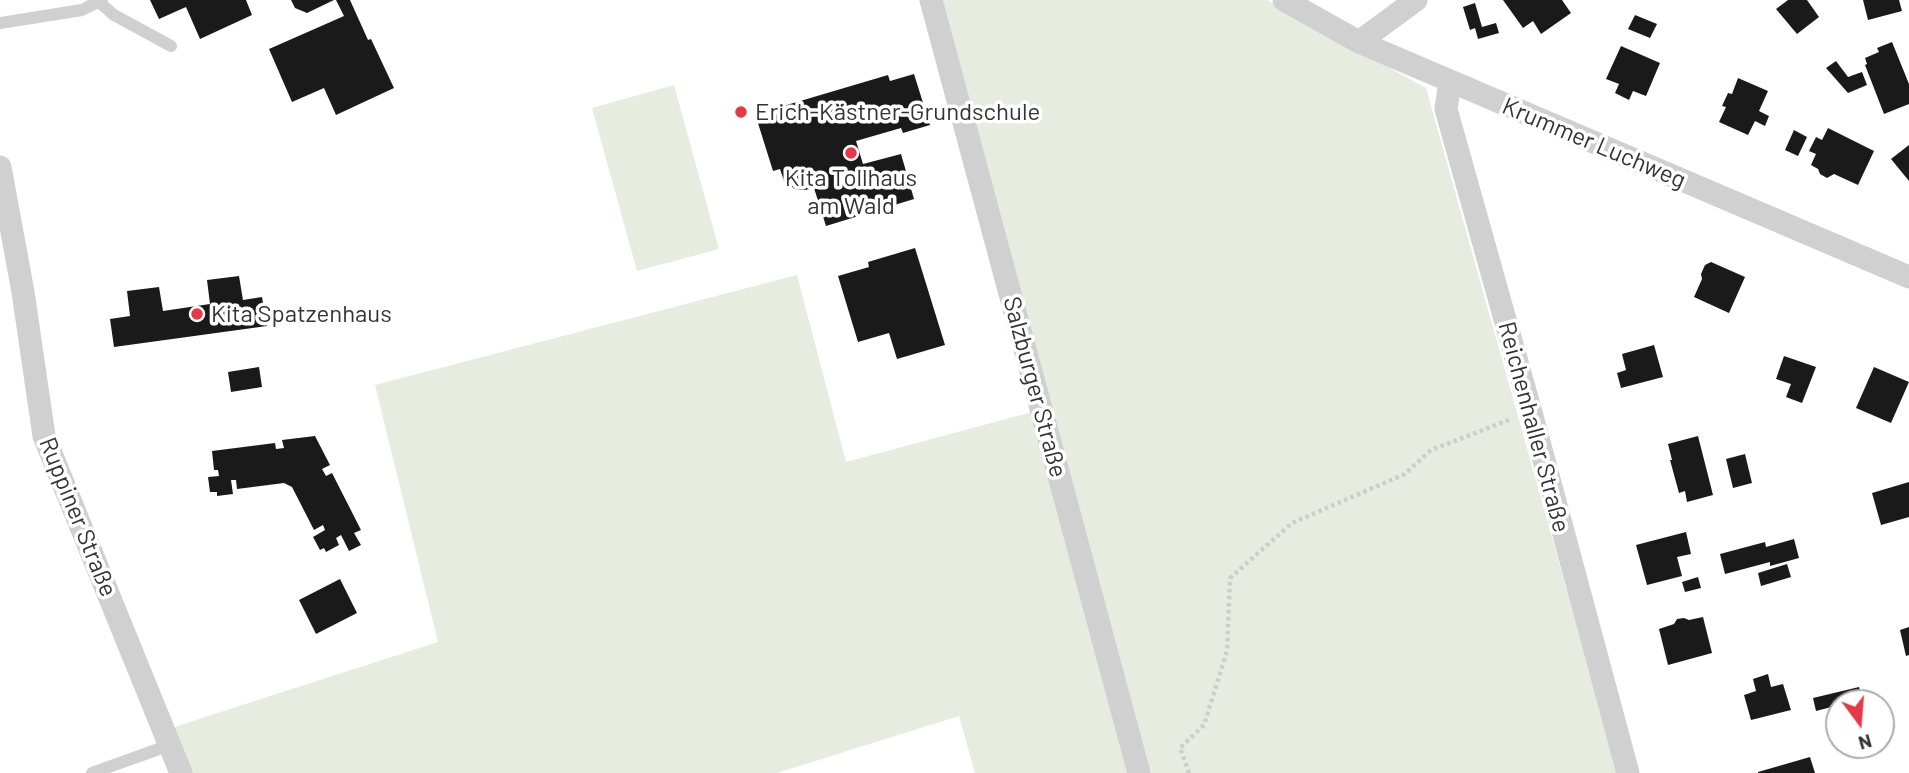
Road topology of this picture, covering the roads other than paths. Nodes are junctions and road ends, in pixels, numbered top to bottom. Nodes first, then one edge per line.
1 (931, 0) edge
2 (1284, 0) edge
3 (1416, 0) edge
4 (101, 1) edge
5 (0, 23) edge
6 (1359, 42) junction
7 (171, 46) dead end
8 (1450, 81) junction
9 (0, 167) edge
10 (1909, 278) edge
11 (170, 745) junction
12 (92, 773) edge
13 (181, 773) edge
14 (1139, 773) edge
15 (1628, 773) edge

1 - 14 street, Salzburger Straße
2 - 6 street, Krummer Luchweg
3 - 6 street
4 - 5 lane
4 - 7 lane
6 - 8 street, Krummer Luchweg
8 - 10 street, Krummer Luchweg
8 - 15 street, Reichenhaller Straße
9 - 11 street, Ruppiner Straße
11 - 12 lane
11 - 13 street, Ruppiner Straße

